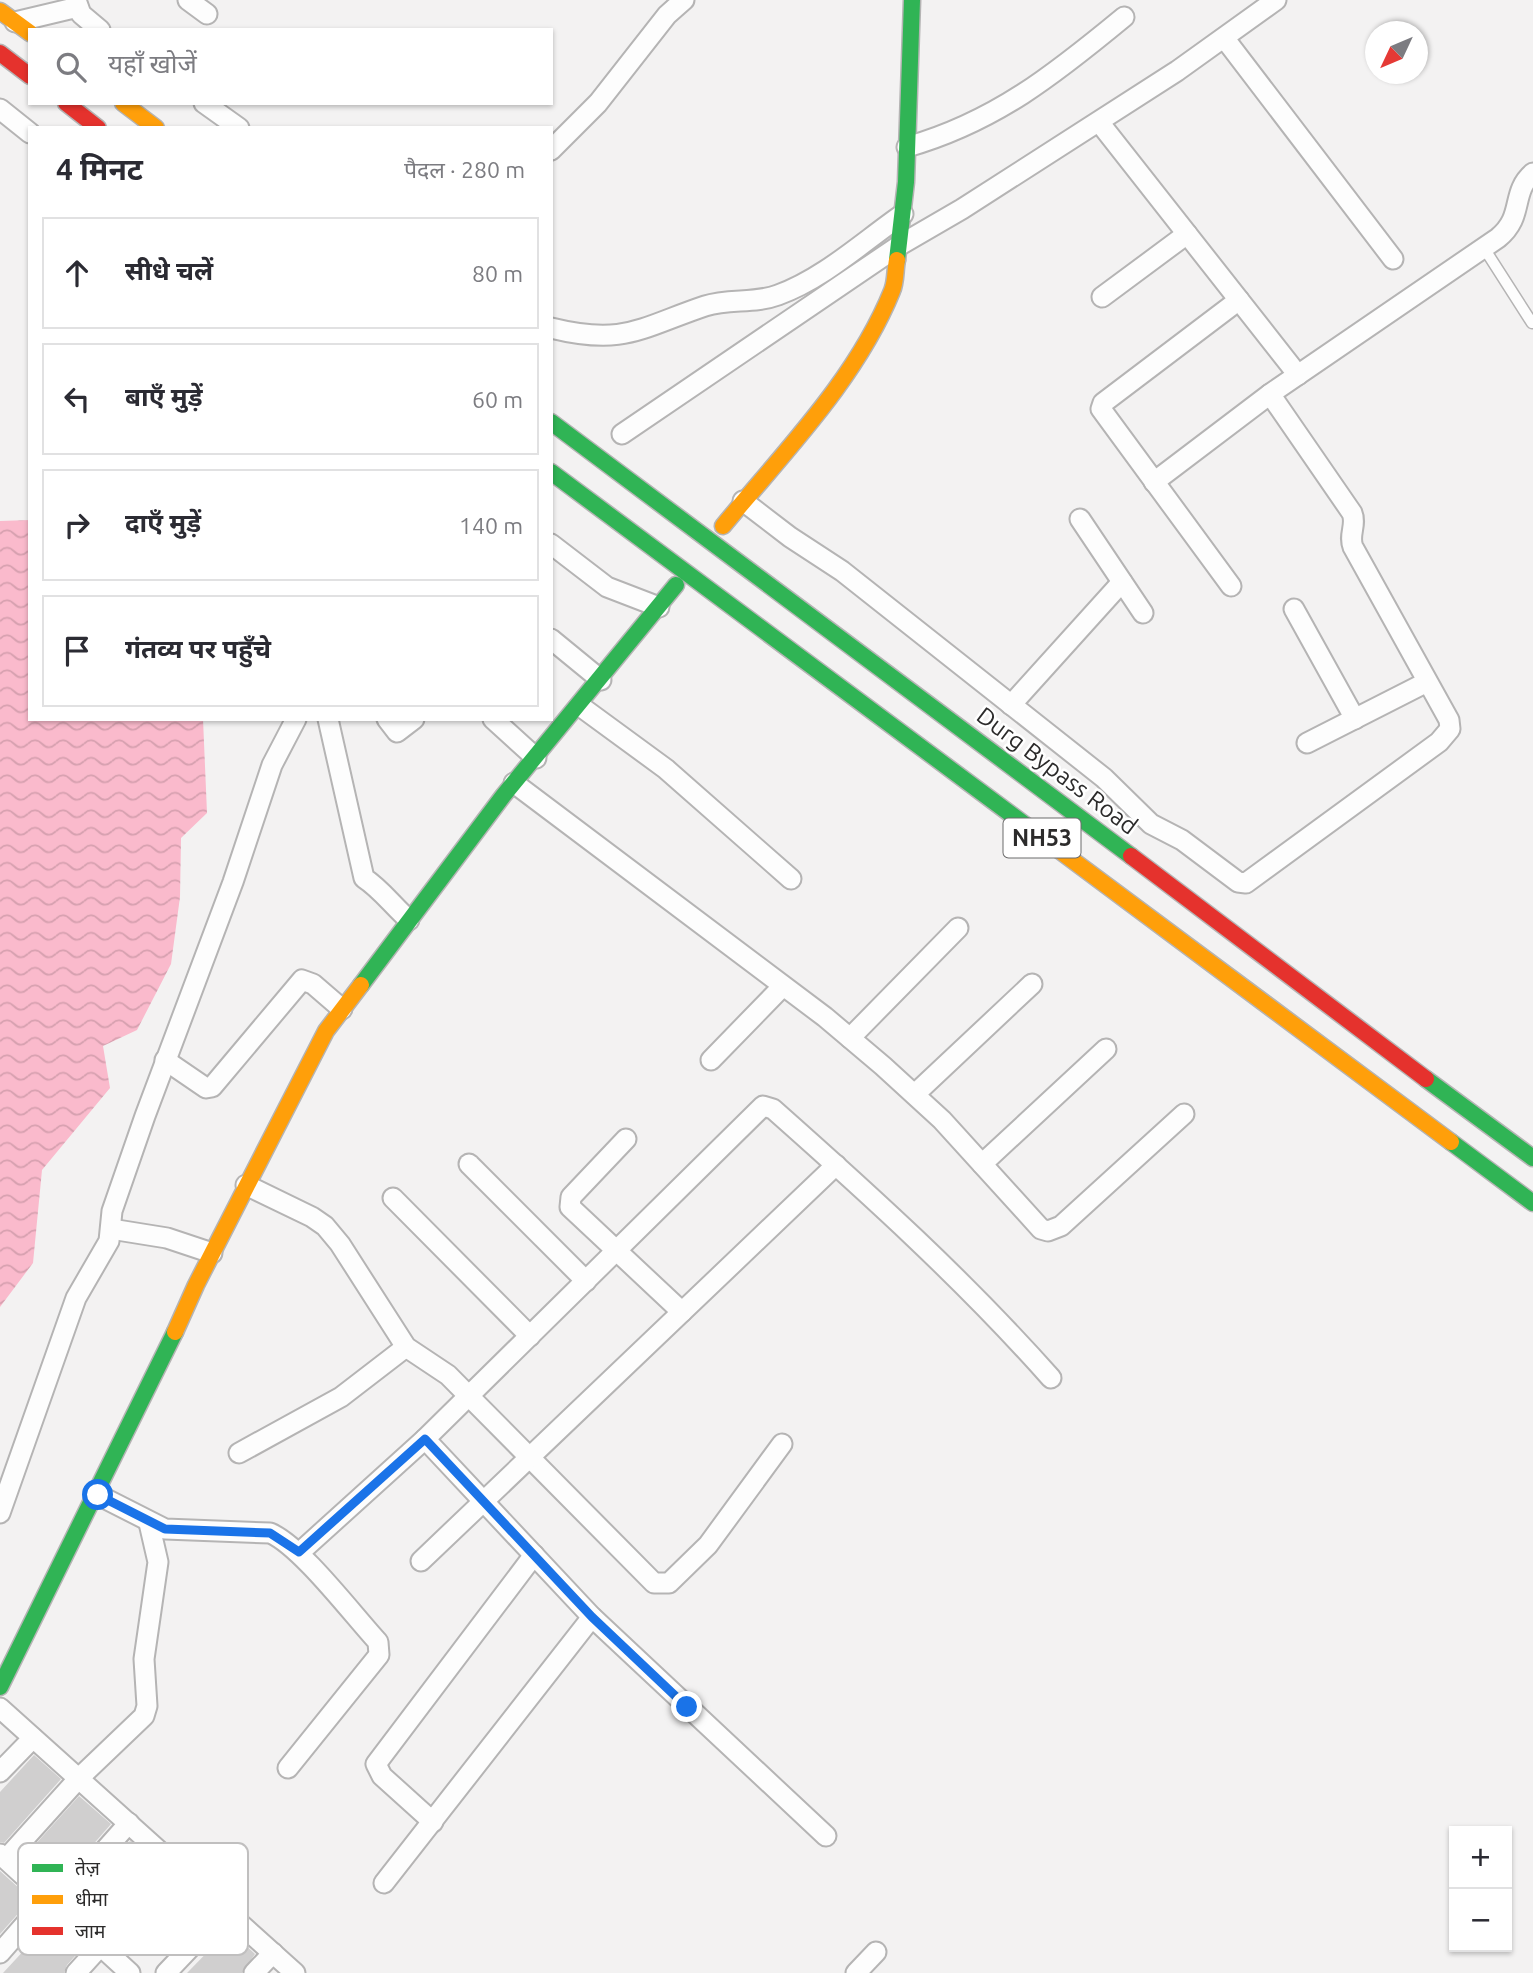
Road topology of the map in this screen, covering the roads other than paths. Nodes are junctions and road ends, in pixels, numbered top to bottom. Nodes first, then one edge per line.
1 (188, 0) edge
2 (684, 0) edge
3 (912, 0) edge
4 (1276, 0) edge
5 (77, 4) edge
6 (207, 14) dead end
7 (1124, 17) dead end
8 (15, 22) edge
9 (98, 28) edge
10 (1225, 39) junction
11 (0, 53) edge
12 (28, 74) edge
13 (69, 105) edge
14 (126, 105) edge
15 (207, 105) edge
16 (0, 109) edge
17 (1099, 122) junction
18 (95, 126) edge
19 (153, 126) edge
20 (236, 126) edge
21 (28, 131) edge
22 (907, 147) junction
23 (553, 148) edge
24 (1533, 173) edge
25 (902, 218) junction
26 (1187, 234) junction
27 (900, 245) junction
28 (1484, 248) junction
29 (1393, 259) dead end
30 (1102, 298) dead end
31 (1239, 300) junction
32 (1532, 323) edge
33 (553, 328) edge
34 (1298, 375) junction
35 (1270, 394) junction
36 (553, 423) edge
37 (622, 434) dead end
38 (553, 473) edge
39 (1154, 482) junction
40 (743, 501) junction
41 (1080, 519) dead end
42 (723, 526) dead end
43 (553, 546) edge
44 (1122, 582) junction
45 (676, 585) dead end
46 (1231, 586) dead end
47 (659, 607) junction
48 (1294, 609) dead end
49 (1143, 613) dead end
50 (553, 641) edge
51 (601, 680) junction
52 (1427, 682) junction
53 (1011, 705) junction
54 (580, 706) junction
55 (1355, 719) junction
56 (295, 721) edge
57 (328, 721) edge
58 (389, 721) edge
59 (411, 721) edge
60 (495, 721) edge
61 (1307, 743) dead end
62 (536, 758) junction
63 (514, 783) junction
64 (791, 879) dead end
65 (409, 920) junction
66 (958, 928) dead end
67 (1032, 984) dead end
68 (783, 986) junction
69 (342, 1009) junction
70 (850, 1038) junction
71 (1107, 1049) dead end
72 (165, 1060) junction
73 (711, 1060) dead end
74 (915, 1094) junction
75 (1184, 1114) dead end
76 (626, 1139) dead end
77 (1533, 1158) edge
78 (470, 1164) dead end
79 (982, 1164) junction
80 (836, 1165) junction
81 (246, 1185) junction
82 (393, 1198) dead end
83 (1533, 1203) edge
84 (111, 1229) junction
85 (616, 1251) junction
86 (212, 1253) junction
87 (586, 1281) junction
88 (682, 1312) junction
89 (530, 1336) junction
90 (406, 1347) junction
91 (1051, 1378) dead end
92 (469, 1396) junction
93 (425, 1439) junction
94 (782, 1444) dead end
95 (239, 1452) dead end
96 (530, 1457) junction
97 (98, 1495) junction
98 (484, 1501) junction
99 (0, 1513) edge
100 (149, 1522) junction
101 (299, 1552) junction
102 (534, 1555) junction
103 (421, 1561) dead end
104 (592, 1617) junction
105 (0, 1687) edge
106 (0, 1708) edge
107 (33, 1738) junction
108 (288, 1768) dead end
109 (0, 1772) edge
110 (79, 1779) junction
111 (433, 1822) junction
112 (129, 1823) junction
113 (827, 1836) dead end
114 (109, 1843) edge
115 (151, 1843) edge
116 (3, 1857) edge
117 (18, 1870) edge
118 (384, 1883) dead end
119 (248, 1930) edge
120 (18, 1935) edge
121 (876, 1952) dead end
122 (0, 1953) edge
123 (273, 1953) junction
124 (92, 1955) edge
125 (110, 1955) edge
126 (183, 1955) edge
127 (76, 1973) edge
128 (130, 1973) edge
129 (166, 1973) edge
130 (254, 1973) edge
131 (295, 1973) edge
132 (856, 1973) edge

1 - 6 street
2 - 23 street
3 - 22 main road
4 - 10 street
5 - 8 street
5 - 9 street
7 - 22 street
10 - 17 street
10 - 29 street
11 - 12 main road
13 - 18 main road
14 - 19 main road
15 - 20 street
16 - 21 street
17 - 26 street
17 - 27 street
22 - 25 main road
24 - 28 street
25 - 27 main road
25 - 33 street
26 - 30 street
26 - 31 street
27 - 37 street
27 - 40 main road
28 - 32 lane
28 - 34 street
31 - 34 street
31 - 39 street
34 - 35 street
35 - 39 street
35 - 52 street
36 - 77 main road, Durg Bypass Road / NH53
38 - 83 main road, NH53
39 - 46 street
40 - 42 main road
40 - 53 street
41 - 44 street
43 - 47 street
44 - 49 street
44 - 53 street
45 - 47 main road
47 - 51 main road
48 - 55 street
50 - 51 street
51 - 54 main road
52 - 53 street
52 - 55 street
54 - 62 main road
54 - 64 street
55 - 61 street
56 - 72 street
57 - 65 street
58 - 59 street
60 - 62 street
62 - 63 main road
63 - 65 main road
63 - 68 street
65 - 69 main road
66 - 70 street
67 - 74 street
68 - 70 street
68 - 73 street
69 - 72 street
69 - 81 main road
70 - 74 street
71 - 79 street
72 - 84 street
74 - 79 street
75 - 79 street
76 - 85 street
78 - 87 street
80 - 85 street
80 - 88 street
80 - 91 street
81 - 86 main road
81 - 90 street
82 - 89 street
84 - 86 street
84 - 99 street
85 - 87 street
85 - 88 street
86 - 97 main road
87 - 89 street
88 - 96 street
89 - 92 street
90 - 92 street
90 - 95 street
92 - 93 street
92 - 96 street
93 - 98 street
93 - 101 street
94 - 96 street
96 - 98 street
97 - 100 street
97 - 105 main road
98 - 102 street
98 - 103 street
100 - 101 street
100 - 110 street
101 - 108 street
102 - 104 street
102 - 111 street
104 - 111 street
104 - 113 street
106 - 107 street
107 - 109 street
107 - 110 street
110 - 112 street
110 - 116 street
111 - 118 street
112 - 114 street
112 - 115 street
116 - 117 street
119 - 123 street
120 - 122 street
121 - 132 street
123 - 130 street
123 - 131 street
124 - 127 street
125 - 128 street
126 - 129 street

